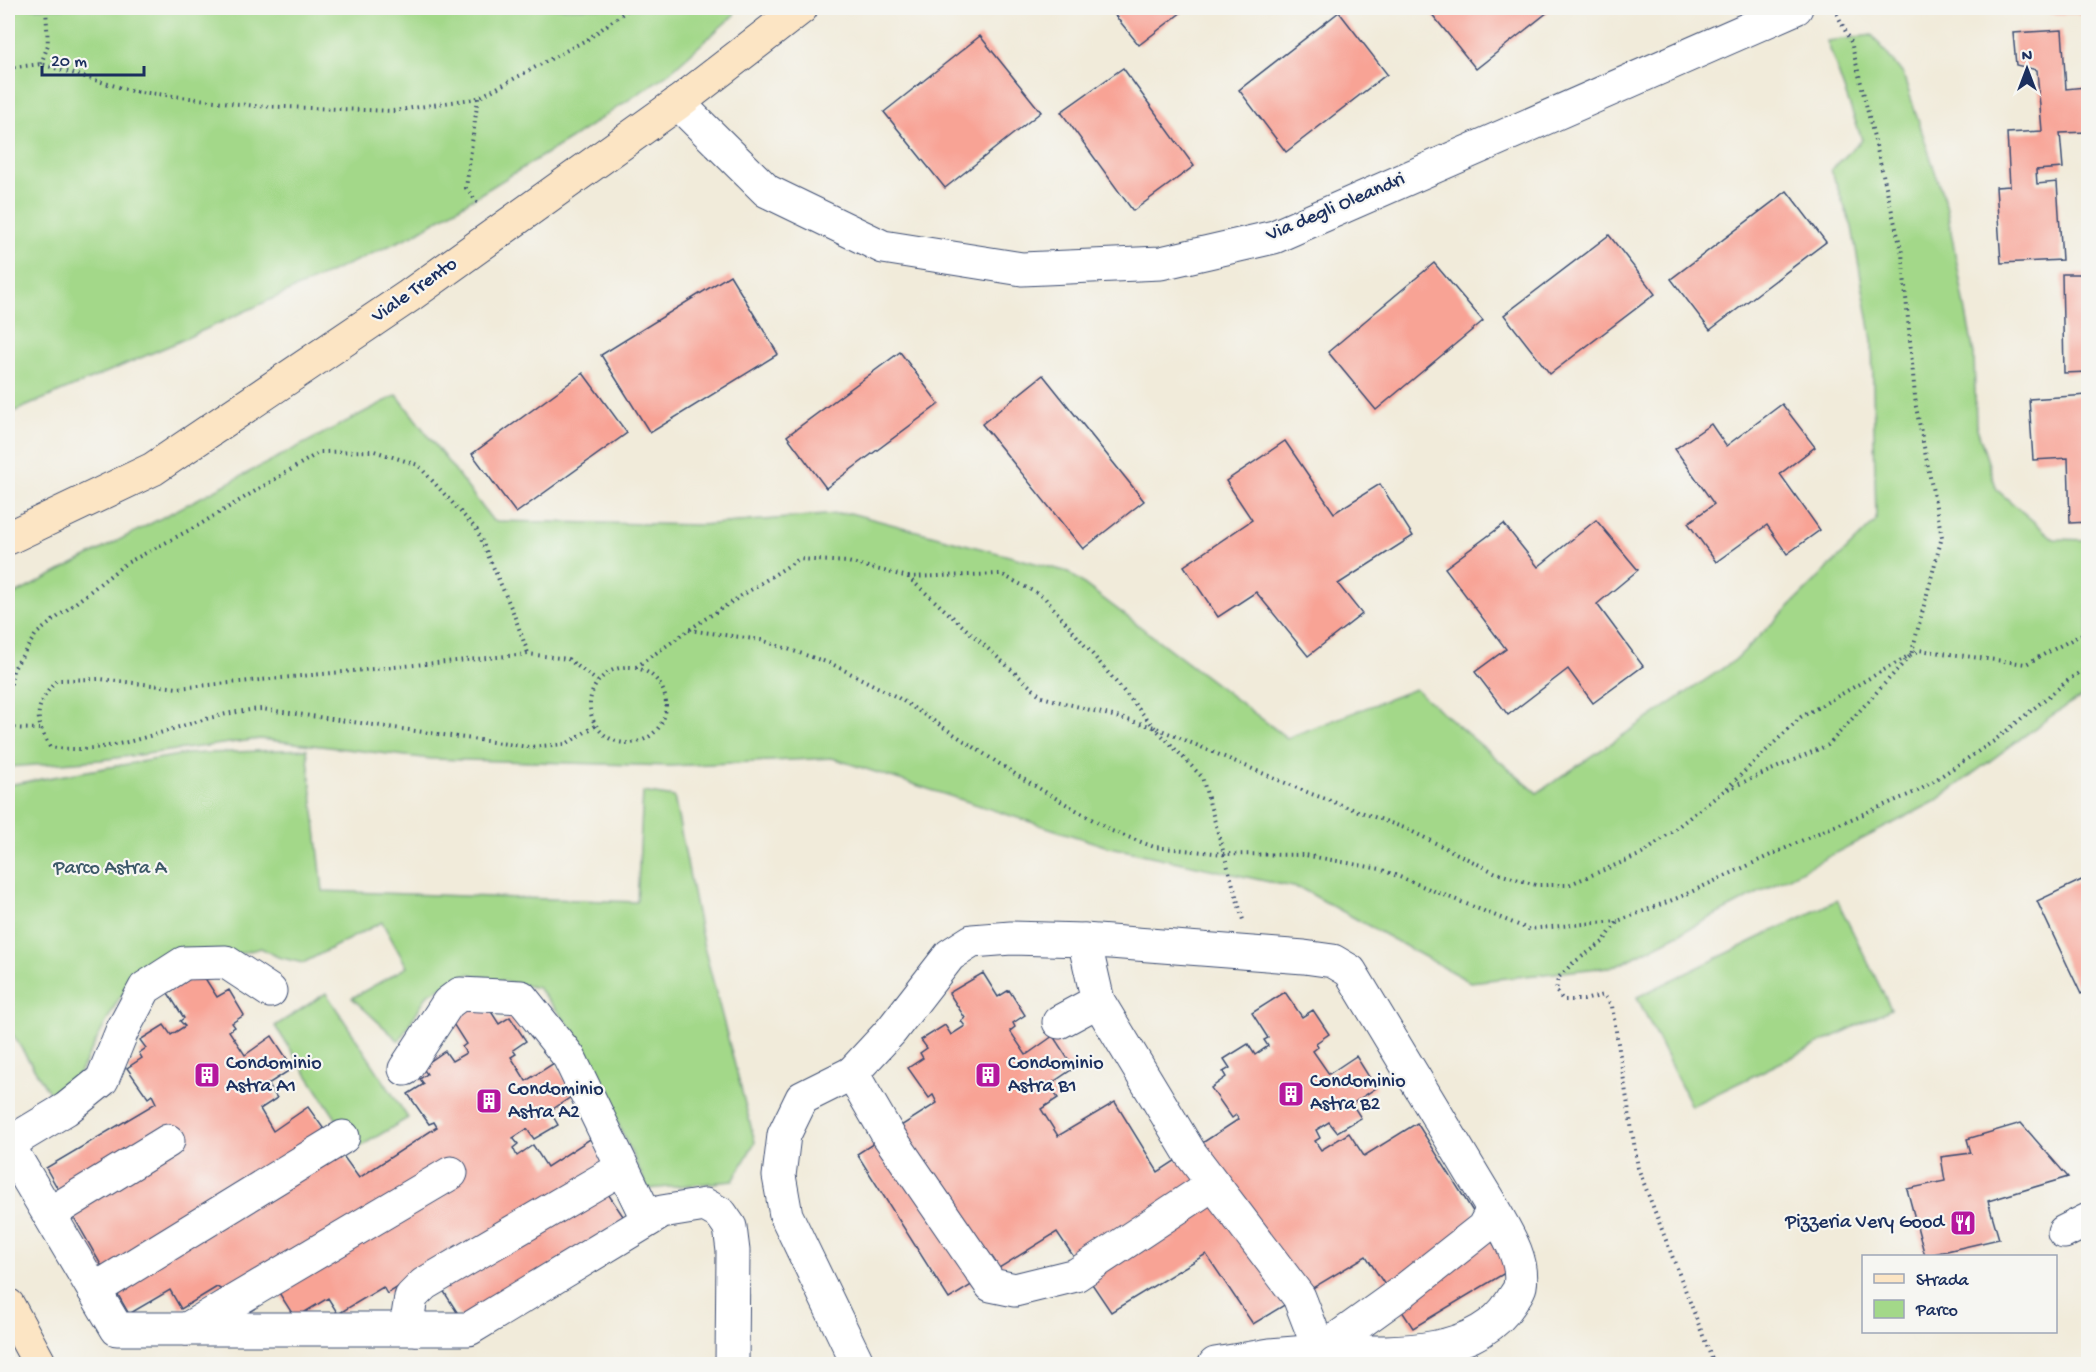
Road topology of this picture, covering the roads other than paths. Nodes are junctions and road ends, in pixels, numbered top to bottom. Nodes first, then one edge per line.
1 (801, 8) edge
2 (1796, 8) edge
3 (678, 103) junction
4 (8, 538) edge
5 (1084, 940) junction
6 (270, 991) dead end
7 (1098, 1001) junction
8 (1059, 1022) dead end
9 (405, 1069) dead end
10 (852, 1073) junction
11 (343, 1137) dead end
12 (168, 1141) dead end
13 (8, 1145) edge
14 (622, 1168) junction
15 (451, 1173) dead end
16 (1213, 1184) junction
17 (1491, 1205) junction
18 (49, 1214) junction
19 (648, 1220) junction
20 (264, 1283) junction
21 (424, 1284) junction
22 (94, 1290) junction
23 (8, 1305) edge
24 (186, 1329) junction
25 (264, 1329) junction
26 (351, 1329) junction
27 (417, 1329) junction
28 (1320, 1351) junction
29 (40, 1365) edge
30 (732, 1365) edge
31 (858, 1365) edge
32 (1215, 1365) edge

1 - 3 street, Viale Trento
2 - 3 street, Via degli Oleandri
3 - 4 street, Viale Trento
5 - 7 street
5 - 10 street
5 - 17 street
6 - 13 street
7 - 8 street
7 - 16 street
9 - 14 street
10 - 16 street
10 - 31 street
11 - 22 street
12 - 18 street
13 - 18 street
14 - 19 street
14 - 21 street
15 - 20 street
16 - 28 street
17 - 28 street
17 - 28 street
18 - 22 street
19 - 27 street
19 - 30 street
20 - 24 street
20 - 25 street
21 - 26 street
21 - 27 street
22 - 24 street
23 - 29 street
24 - 25 street
25 - 26 street
26 - 27 street
28 - 32 street

